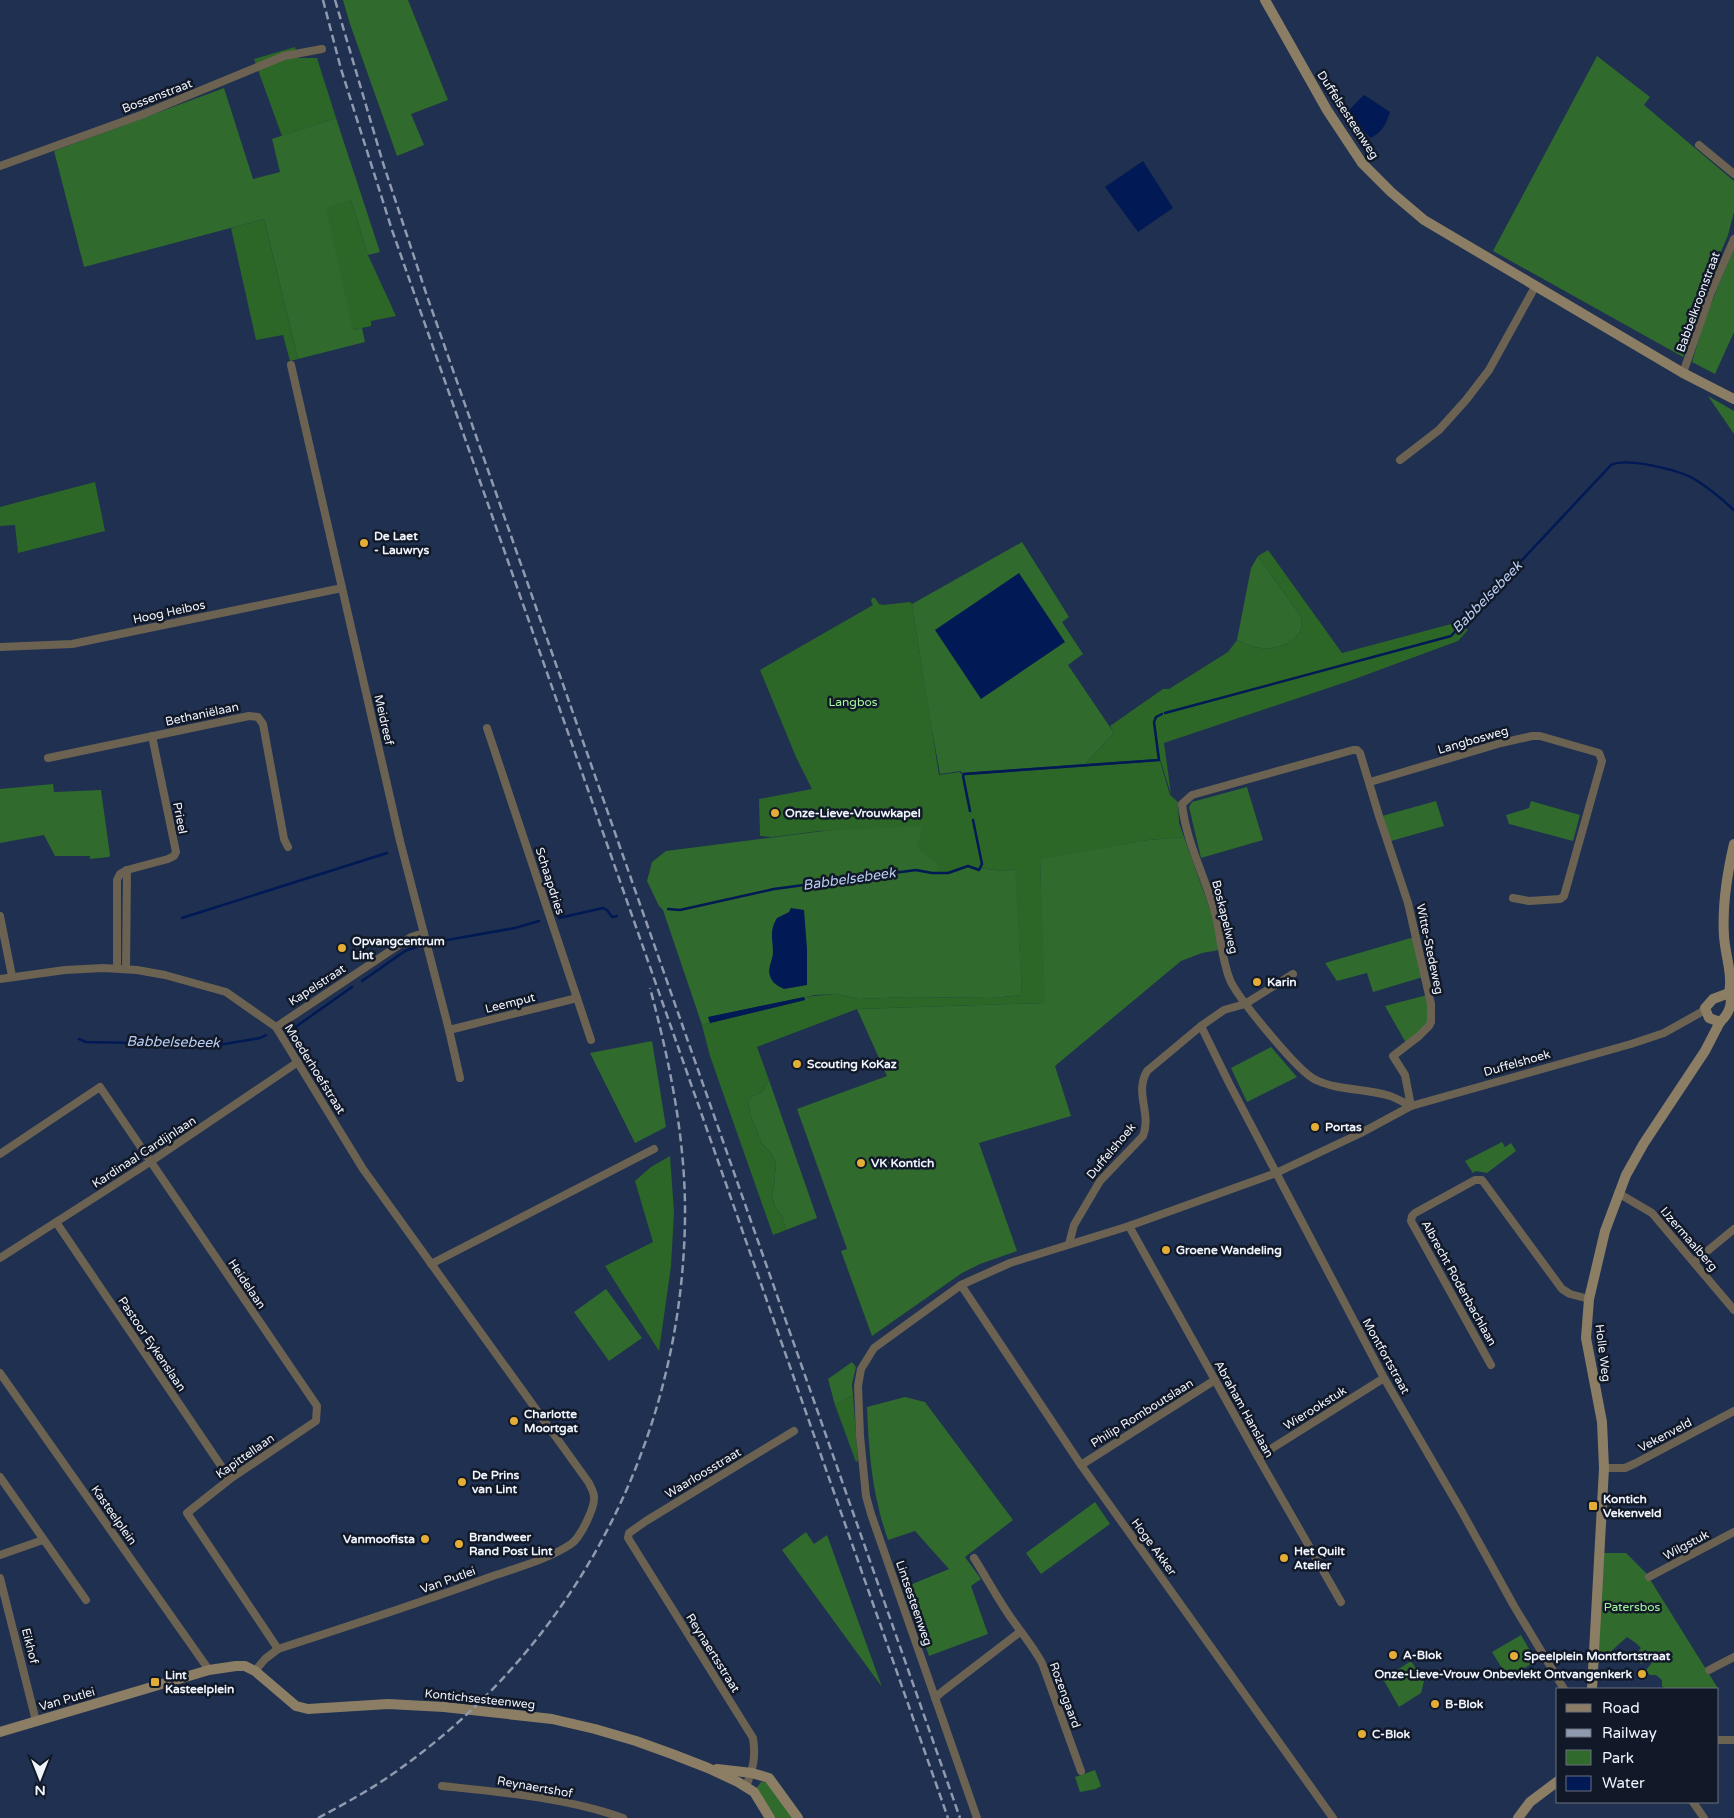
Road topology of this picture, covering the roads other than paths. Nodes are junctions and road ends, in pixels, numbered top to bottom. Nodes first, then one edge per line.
1 (1264, 0) edge
2 (322, 49) dead end
3 (1699, 145) dead end
4 (0, 166) edge
5 (1734, 174) edge
6 (1734, 239) edge
7 (1535, 287) junction
8 (291, 365) dead end
9 (1683, 372) junction
10 (1734, 399) edge
11 (1400, 460) dead end
12 (342, 588) junction
13 (0, 647) edge
14 (487, 728) dead end
15 (152, 736) junction
16 (48, 758) dead end
17 (1370, 782) junction
18 (1734, 844) edge
19 (288, 847) dead end
20 (127, 870) junction
21 (1730, 888) edge
22 (1513, 898) dead end
23 (0, 916) edge
24 (424, 933) junction
25 (118, 968) junction
26 (126, 969) junction
27 (1293, 974) dead end
28 (12, 976) junction
29 (0, 979) edge
30 (1728, 993) junction
31 (577, 998) junction
32 (1245, 1004) junction
33 (1734, 1005) edge
34 (1706, 1010) junction
35 (1720, 1022) junction
36 (1202, 1026) junction
37 (276, 1027) junction
38 (449, 1030) junction
39 (591, 1040) dead end
40 (298, 1062) junction
41 (460, 1078) dead end
42 (1411, 1106) junction
43 (654, 1149) dead end
44 (0, 1154) edge
45 (150, 1162) junction
46 (1276, 1173) junction
47 (1618, 1193) junction
48 (56, 1222) junction
49 (1129, 1226) junction
50 (1734, 1229) edge
51 (1069, 1244) junction
52 (0, 1258) edge
53 (1694, 1262) junction
54 (431, 1264) junction
55 (961, 1285) junction
56 (1589, 1299) junction
57 (1734, 1310) edge
58 (1491, 1365) dead end
59 (0, 1373) edge
60 (1384, 1378) junction
61 (1215, 1380) junction
62 (1734, 1411) edge
63 (316, 1420) joint
64 (794, 1431) dead end
65 (1258, 1458) junction
66 (1080, 1465) junction
67 (1604, 1468) junction
68 (0, 1477) edge
69 (230, 1479) junction
70 (594, 1494) joint
71 (1734, 1532) edge
72 (628, 1538) joint
73 (43, 1540) junction
74 (0, 1555) edge
75 (974, 1558) dead end
76 (1649, 1577) dead end
77 (0, 1578) edge
78 (86, 1600) dead end
79 (1341, 1602) dead end
80 (1020, 1632) junction
81 (278, 1649) junction
82 (1734, 1657) edge
83 (209, 1670) junction
84 (256, 1670) junction
85 (1709, 1670) dead end
86 (1563, 1688) edge
87 (1592, 1688) edge
88 (935, 1698) junction
89 (36, 1721) junction
90 (0, 1732) edge
91 (1719, 1740) edge
92 (1734, 1740) edge
93 (708, 1768) junction
94 (1081, 1771) dead end
95 (752, 1773) junction
96 (1556, 1782) edge
97 (442, 1786) dead end
98 (746, 1786) junction
99 (1694, 1803) edge
100 (623, 1818) edge
101 (770, 1818) edge
102 (798, 1818) edge
103 (977, 1818) edge
104 (1333, 1818) edge
105 (1518, 1818) edge
106 (1704, 1818) edge

1 - 7 street, Duffelsesteenweg
2 - 4 street, Bossenstraat
3 - 5 street
6 - 9 street, Babbelkroonstraat
7 - 9 street, Duffelsesteenweg
7 - 11 street
8 - 12 street, Meidreef
9 - 10 street, Duffelsesteenweg
12 - 13 street, Hoog Heibos
12 - 24 street, Meidreef
14 - 31 street, Schaapdries
15 - 16 street, Bethaniëlaan
15 - 19 street, Bethaniëlaan
15 - 20 street, Prieel
17 - 22 street, Langbosweg
17 - 32 street, Boskapelweg
17 - 42 street, Witte-Stedeweg
18 - 21 street
20 - 25 street
20 - 26 street
21 - 30 street
23 - 28 street
24 - 37 street, Kapelstraat
24 - 38 street, Meidreef
25 - 26 street, Moederhoefstraat
25 - 28 street, Moederhoefstraat
26 - 37 street, Moederhoefstraat
27 - 32 street, Duffelshoek
28 - 29 street, Moederhoefstraat
30 - 33 street
30 - 34 street, Duffelshoek
31 - 38 street, Leemput
31 - 39 street, Schaapdries
32 - 36 street, Duffelshoek
32 - 42 street
33 - 35 street
34 - 35 street
34 - 42 street, Duffelshoek
35 - 47 street, Holle Weg
36 - 46 street, Montfortstraat
36 - 51 street, Duffelshoek
37 - 40 street, Moederhoefstraat
38 - 41 street, Meidreef
40 - 45 street, Kardinaal Cardijnlaan
40 - 54 street, Moederhoefstraat
42 - 46 street
43 - 54 street
44 - 45 street, Heidelaan
45 - 48 street, Kardinaal Cardijnlaan
45 - 63 street, Heidelaan
46 - 49 street
46 - 60 street, Montfortstraat
47 - 53 street, IJzermaalberg
47 - 56 street, Holle Weg
48 - 52 street, Kardinaal Cardijnlaan
48 - 69 street, Pastoor Eykenslaan
49 - 51 street
49 - 61 street, Abraham Hanslaan
50 - 53 street
51 - 55 street
53 - 57 street, IJzermaalberg
54 - 70 street, Moederhoefstraat
55 - 66 street, Hoge Akker
55 - 88 street, Lintsesteenweg
56 - 58 street, Albrecht Rodenbachlaan
56 - 67 street, Holle Weg
59 - 83 street, Kasteelplein
60 - 65 street, Wierookstuk
60 - 86 street, Montfortstraat
61 - 65 street, Abraham Hanslaan
61 - 66 street, Philip Romboutslaan
62 - 67 street, Vekenveld
63 - 69 street, Kapittellaan
64 - 72 street, Waarloosstraat
65 - 79 street, Abraham Hanslaan
66 - 104 street, Hoge Akker
67 - 87 street, Holle Weg
68 - 73 street
69 - 81 street, Kapittellaan
70 - 81 street, Van Putlei
71 - 76 street, Wilgstuk
72 - 95 street, Reynaertsstraat
73 - 74 street
73 - 78 street
75 - 80 street, Rozengaard
77 - 89 street, Eikhof
80 - 88 street
80 - 94 street, Rozengaard
81 - 84 street, Van Putlei
82 - 85 street
83 - 84 street, Van Putlei
83 - 89 street, Van Putlei
84 - 93 street, Kontichsesteenweg
88 - 103 street, Lintsesteenweg
89 - 90 street, Van Putlei
91 - 92 street
93 - 95 street, Kontichsesteenweg
93 - 98 street, Kontichsesteenweg
95 - 98 street, Reynaertsstraat
95 - 102 street, Kontichsesteenweg
96 - 105 street
97 - 100 street, Reynaertshof
98 - 101 street, Kontichsesteenweg
99 - 106 street

